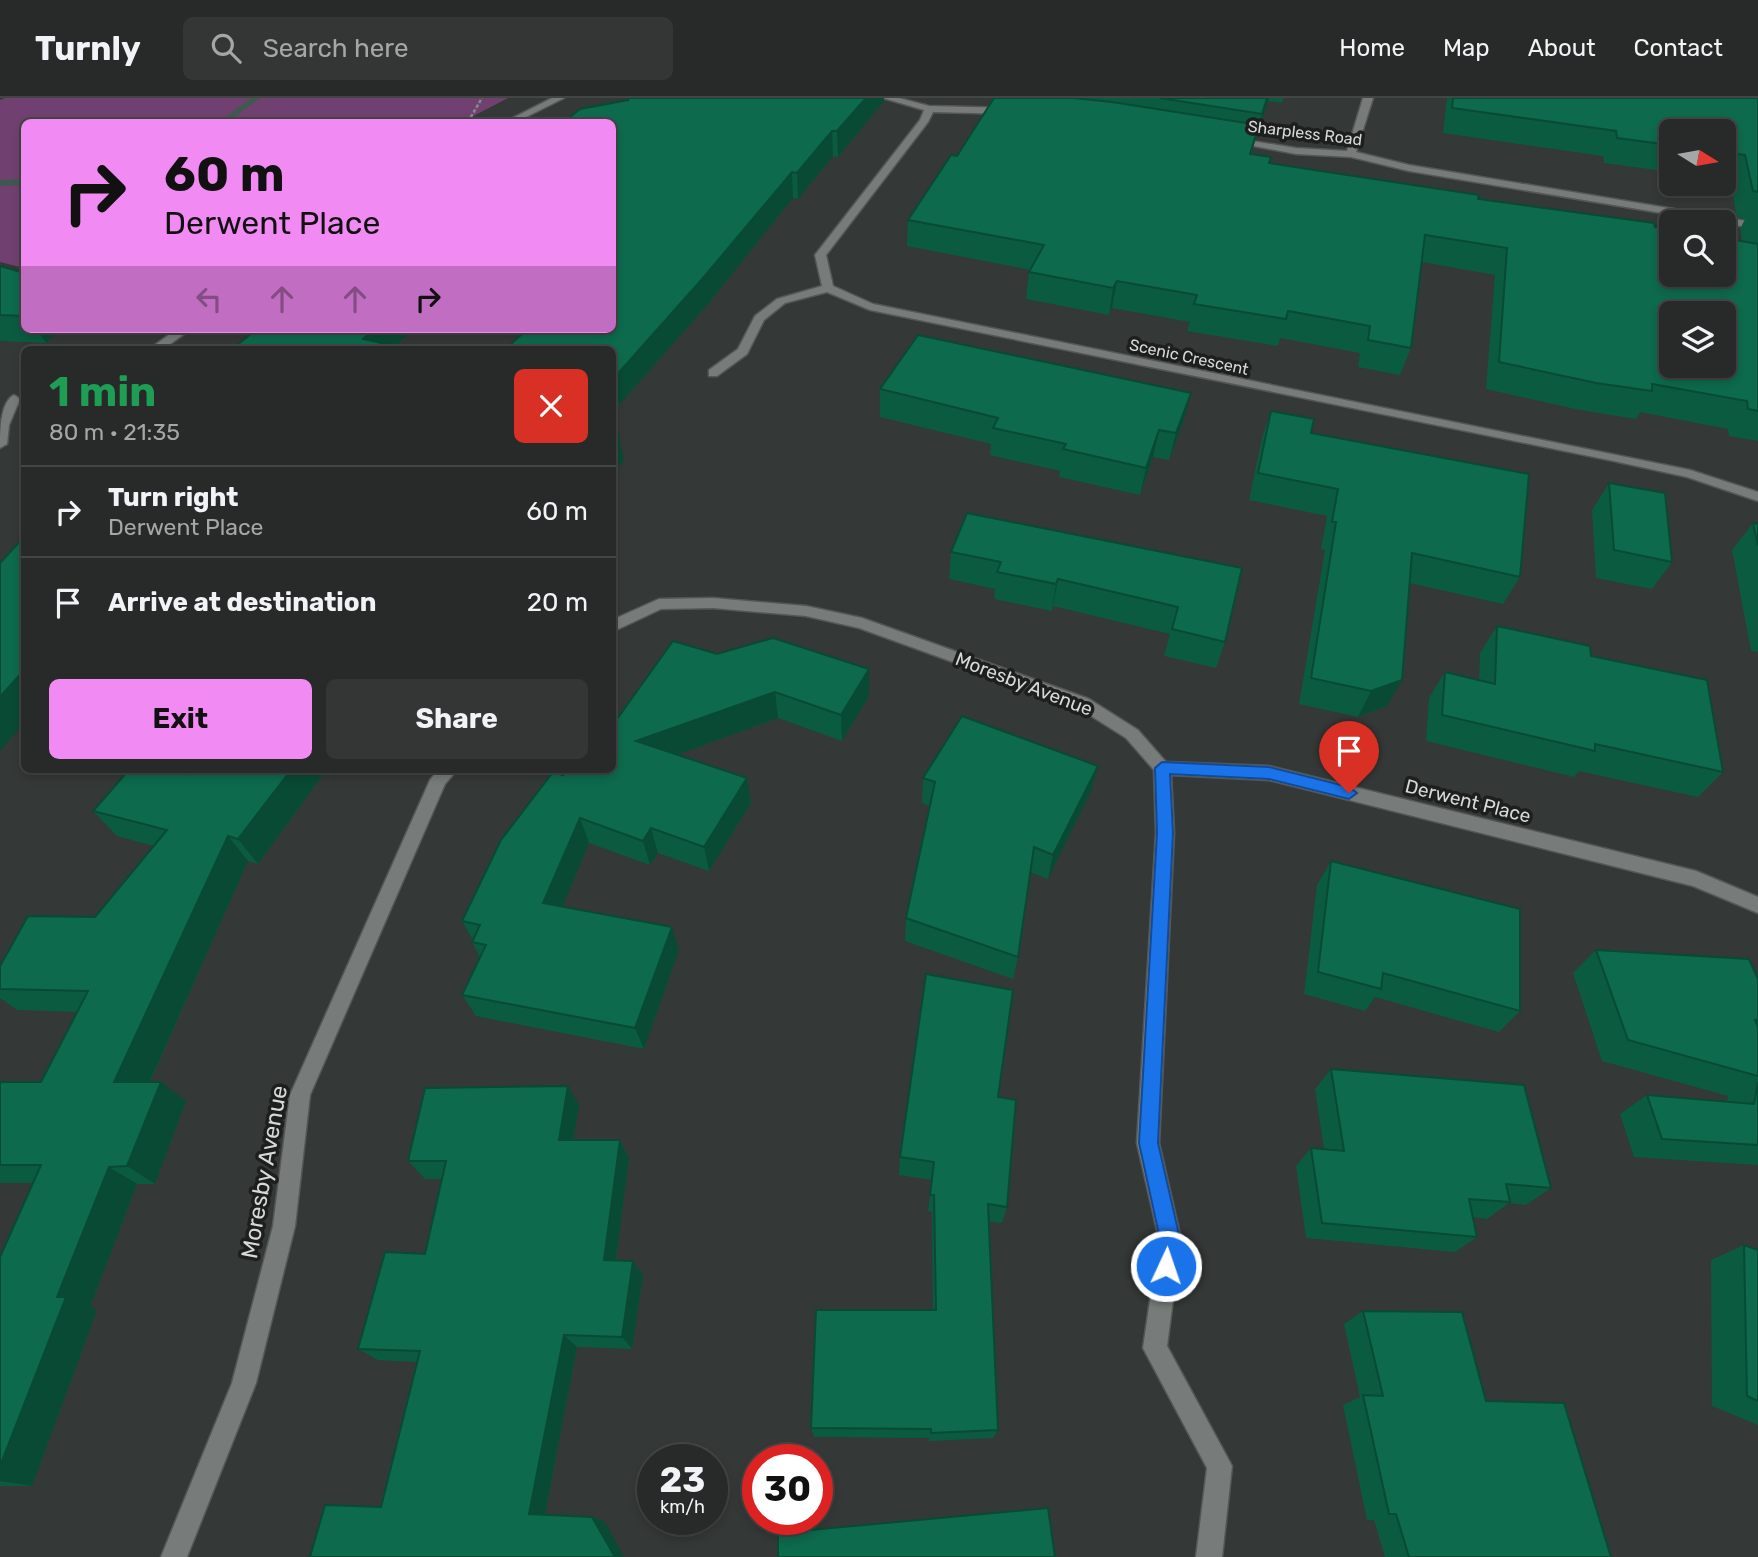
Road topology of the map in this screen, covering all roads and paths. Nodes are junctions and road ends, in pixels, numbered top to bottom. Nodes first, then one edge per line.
1 (482, 98) edge
2 (559, 98) edge
3 (888, 98) edge
4 (1368, 98) edge
5 (929, 109) junction
6 (1017, 112) edge
7 (470, 119) edge
8 (516, 119) edge
9 (1216, 138) edge
10 (1351, 154) junction
11 (1758, 226) edge
12 (828, 288) junction
13 (179, 333) edge
14 (160, 346) edge
15 (713, 373) dead end
16 (13, 399) edge
17 (0, 444) edge
18 (1758, 497) edge
19 (616, 625) edge
20 (1162, 768) junction
21 (446, 773) edge
22 (1758, 905) edge
23 (174, 1557) edge
24 (1209, 1557) edge

1 - 7 path
2 - 8 street
3 - 5 street
4 - 10 street
5 - 6 street
5 - 12 street
9 - 10 street, Sharpless Road
10 - 11 street, Sharpless Road
12 - 15 street
12 - 18 street, Scenic Crescent
13 - 14 street
16 - 17 street
19 - 20 street, Moresby Avenue
20 - 22 street, Derwent Place
20 - 24 street
21 - 23 street, Moresby Avenue

